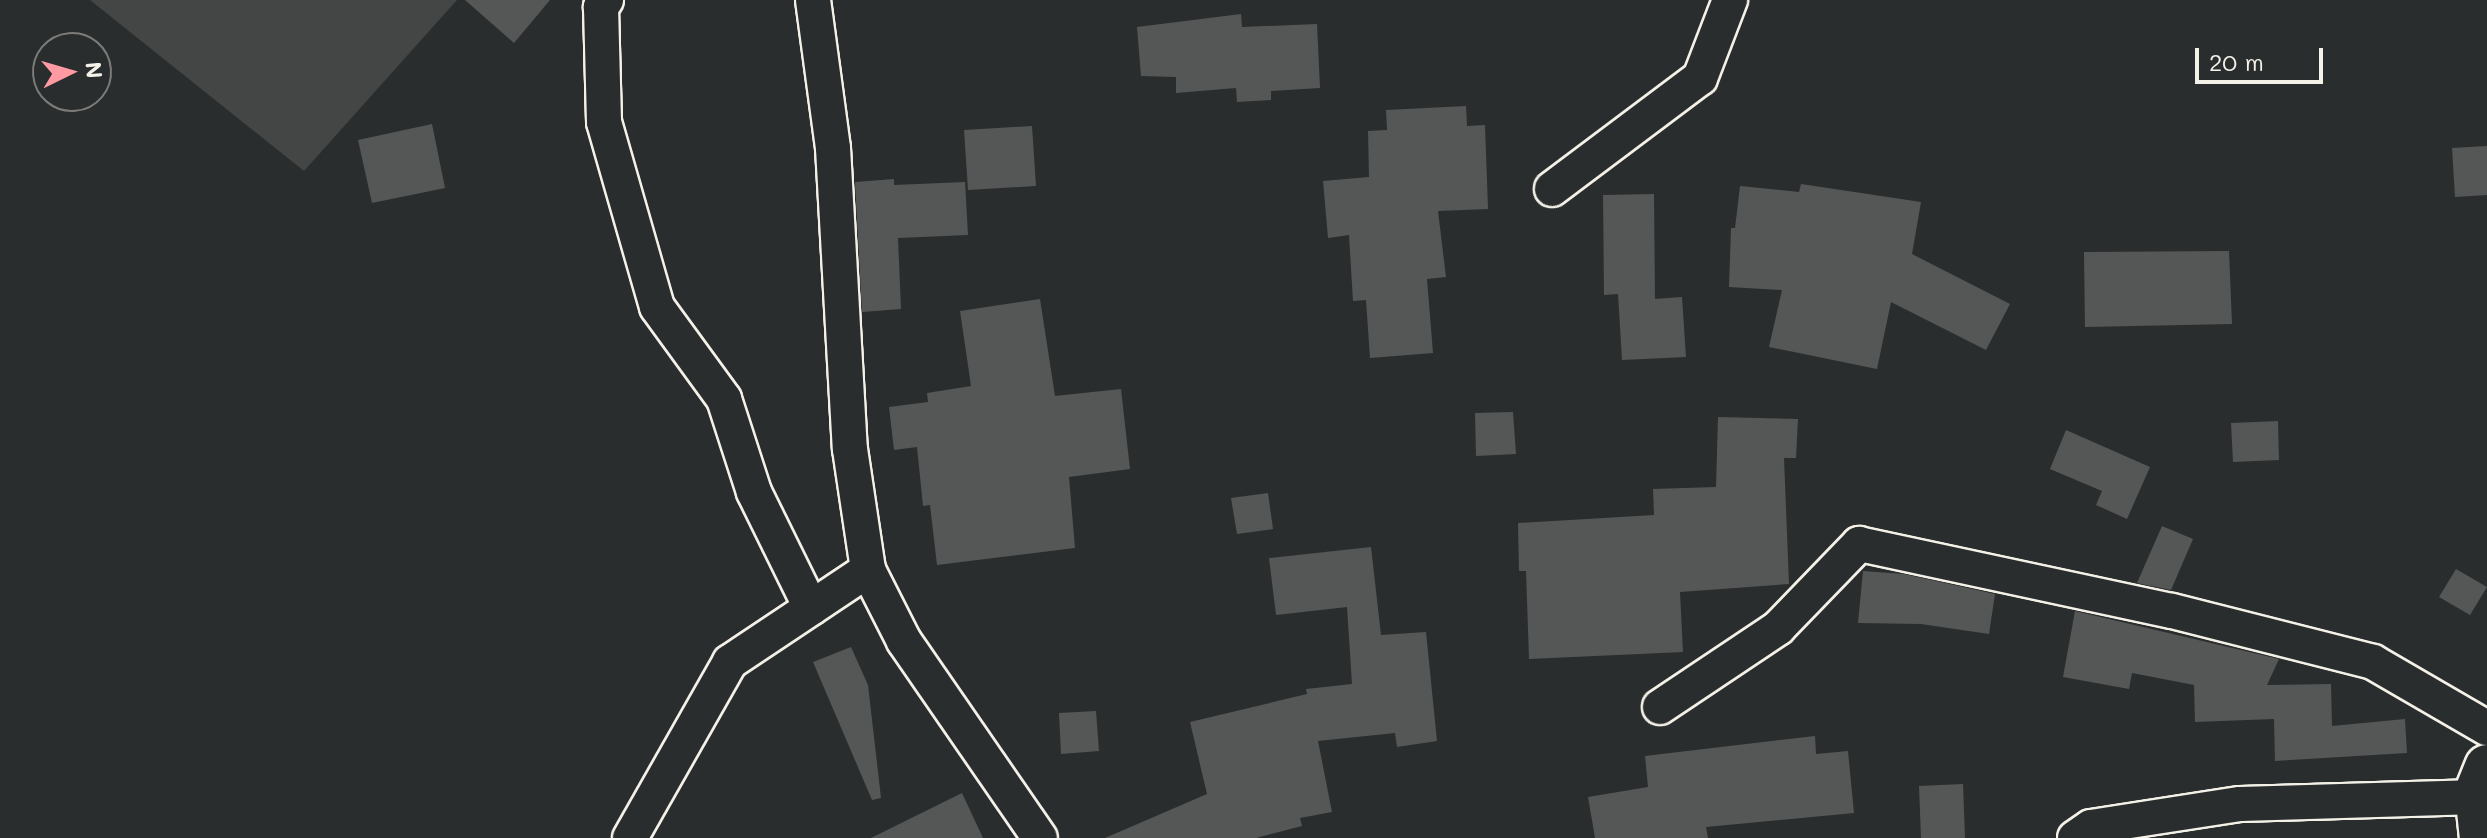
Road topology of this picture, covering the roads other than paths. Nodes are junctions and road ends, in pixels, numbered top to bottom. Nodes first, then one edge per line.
1 (606, 0) edge
2 (813, 0) edge
3 (1730, 0) edge
4 (1552, 189) dead end
5 (868, 570) junction
6 (811, 608) junction
7 (1660, 707) dead end
8 (2487, 728) edge
9 (2482, 801) edge
10 (630, 838) edge
11 (1040, 838) edge
12 (2075, 838) edge

1 - 6 street
2 - 5 street
3 - 4 street
5 - 6 street
5 - 11 street
6 - 10 street
7 - 8 street
9 - 12 street

